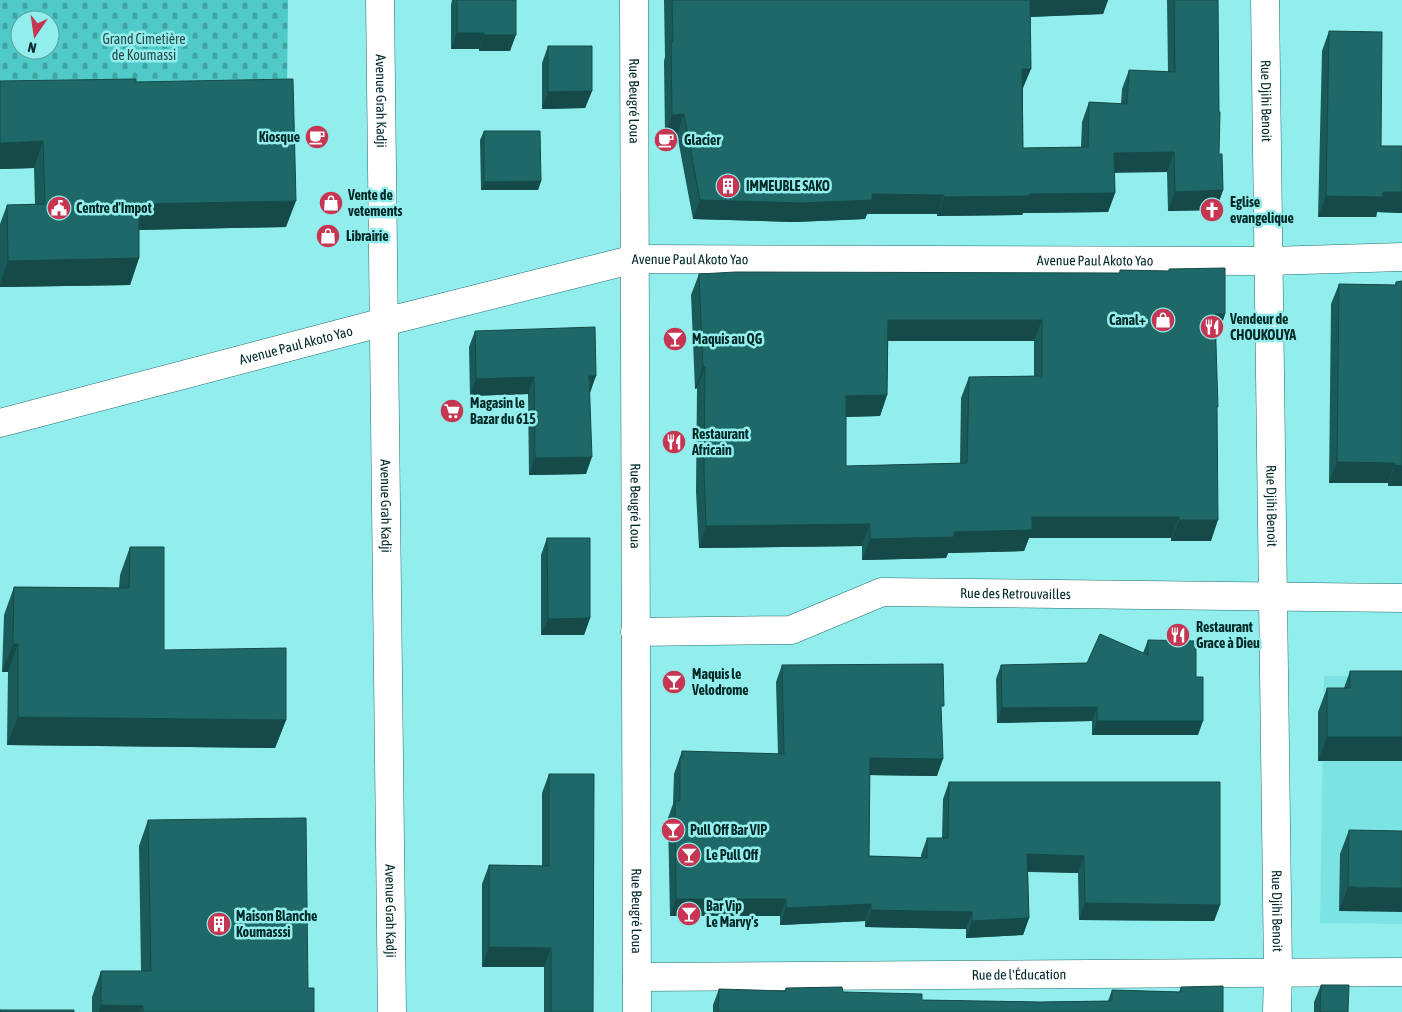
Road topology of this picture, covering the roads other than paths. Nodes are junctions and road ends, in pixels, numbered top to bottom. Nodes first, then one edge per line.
1 (380, 0) edge
2 (634, 0) edge
3 (1265, 0) edge
4 (1402, 257) edge
5 (634, 259) junction
6 (1268, 261) junction
7 (384, 322) junction
8 (0, 423) edge
9 (1273, 596) junction
10 (1402, 598) edge
11 (636, 632) junction
12 (1278, 972) junction
13 (1402, 972) edge
14 (637, 977) junction
15 (392, 1012) edge
16 (637, 1012) edge
17 (1277, 1012) edge

1 - 7 street, Avenue Grah Kadji
2 - 5 street, Rue Beugré Loua
3 - 6 street, Rue Djihi Benoit
4 - 6 street, Avenue Paul Akoto Yao
5 - 6 street, Avenue Paul Akoto Yao
5 - 7 street, Avenue Paul Akoto Yao
5 - 11 street, Rue Beugré Loua
6 - 9 street, Rue Djihi Benoit
7 - 8 street, Avenue Paul Akoto Yao
7 - 15 street, Avenue Grah Kadji
9 - 10 street, Rue des Retrouvailles
9 - 11 street, Rue des Retrouvailles
9 - 12 street, Rue Djihi Benoit
11 - 14 street, Rue Beugré Loua
12 - 13 street, Rue de l'Éducation
12 - 14 street, Rue de l'Éducation
12 - 17 street, Rue Djihi Benoit
14 - 16 street, Rue Beugré Loua

